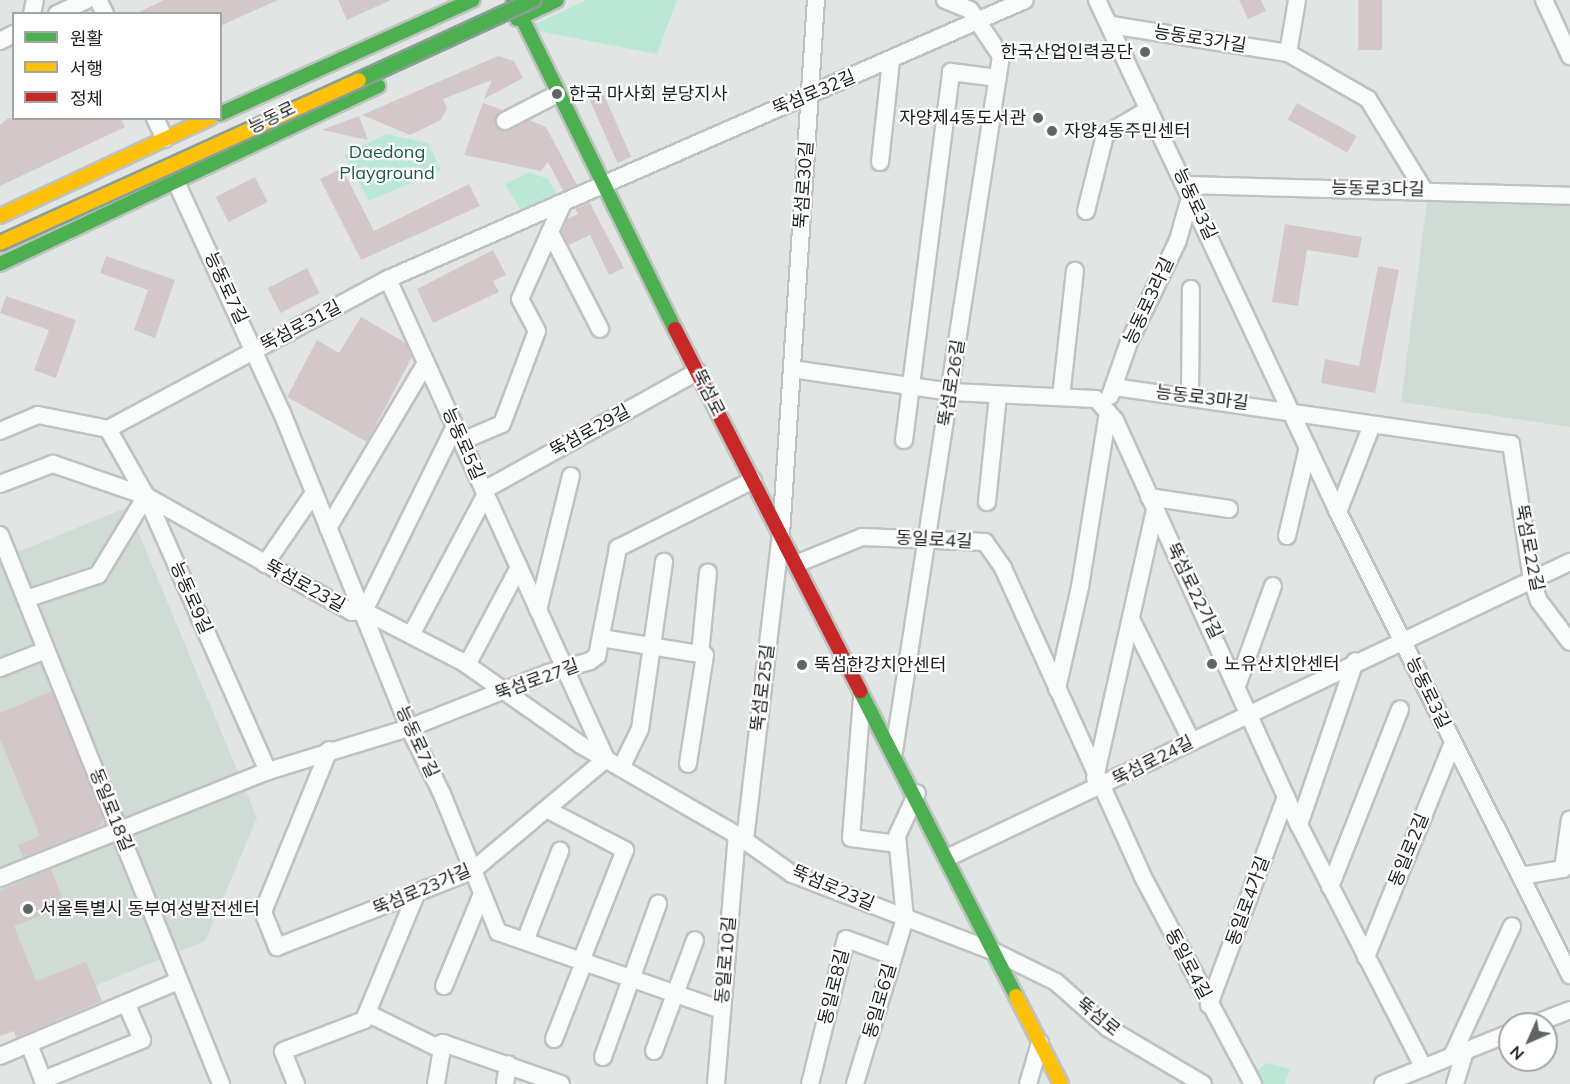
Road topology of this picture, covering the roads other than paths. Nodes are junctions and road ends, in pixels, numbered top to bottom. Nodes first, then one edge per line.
1 (87, 0) edge
2 (472, 0) edge
3 (512, 0) edge
4 (533, 0) edge
5 (557, 0) edge
6 (816, 0) edge
7 (945, 0) edge
8 (1025, 0) edge
9 (1097, 0) edge
10 (1298, 0) edge
11 (1544, 0) edge
12 (61, 12) edge
13 (521, 17) junction
14 (979, 20) junction
15 (1111, 25) junction
16 (1288, 53) junction
17 (1570, 56) edge
18 (891, 61) junction
19 (998, 78) junction
20 (557, 94) junction
21 (810, 94) junction
22 (1149, 109) junction
23 (222, 113) edge
24 (156, 120) edge
25 (206, 120) edge
26 (505, 121) dead end
27 (165, 139) junction
28 (880, 162) dead end
29 (177, 184) junction
30 (602, 186) junction
31 (1189, 189) junction
32 (1424, 190) junction
33 (1570, 196) edge
34 (563, 203) junction
35 (1086, 211) dead end
36 (0, 216) edge
37 (550, 232) junction
38 (0, 234) edge
39 (0, 243) edge
40 (0, 264) edge
41 (1075, 272) dead end
42 (388, 279) junction
43 (1191, 289) dead end
44 (600, 329) dead end
45 (255, 350) junction
46 (426, 363) junction
47 (792, 369) junction
48 (697, 372) junction
49 (912, 386) junction
50 (1114, 387) junction
51 (951, 392) junction
52 (1190, 395) junction
53 (998, 396) junction
54 (1061, 397) junction
55 (1103, 406) junction
56 (1289, 409) junction
57 (1372, 425) junction
58 (108, 429) junction
59 (0, 431) edge
60 (458, 434) junction
61 (904, 440) dead end
62 (1308, 447) junction
63 (571, 476) dead end
64 (753, 480) junction
65 (0, 484) edge
66 (485, 492) junction
67 (314, 493) junction
68 (146, 495) junction
69 (987, 502) dead end
70 (1152, 503) junction
71 (1229, 509) dead end
72 (1338, 512) junction
73 (328, 528) junction
74 (0, 535) edge
75 (781, 535) junction
76 (1287, 536) dead end
77 (924, 539) junction
78 (664, 562) dead end
79 (1570, 562) edge
80 (265, 564) junction
81 (796, 564) junction
82 (519, 567) junction
83 (708, 572) dead end
84 (1532, 580) junction
85 (1273, 586) dead end
86 (26, 599) junction
87 (538, 610) junction
88 (364, 611) junction
89 (1131, 619) junction
90 (411, 635) junction
91 (601, 638) junction
92 (1402, 642) junction
93 (1570, 642) edge
94 (650, 646) junction
95 (46, 650) junction
96 (700, 654) junction
97 (1355, 661) junction
98 (467, 665) junction
99 (0, 668) edge
100 (564, 669) junction
101 (1238, 683) junction
102 (1056, 689) junction
103 (507, 690) junction
104 (863, 690) junction
105 (1400, 709) dead end
106 (1248, 713) junction
107 (409, 728) junction
108 (1191, 742) junction
109 (1453, 743) junction
110 (329, 750) junction
111 (894, 751) junction
112 (606, 759) junction
113 (688, 764) dead end
114 (621, 768) junction
115 (268, 771) junction
116 (1097, 783) junction
117 (917, 793) junction
118 (1287, 797) junction
119 (548, 810) junction
120 (1570, 819) edge
121 (1299, 825) junction
122 (119, 830) junction
123 (741, 838) junction
124 (898, 844) junction
125 (560, 851) dead end
126 (949, 857) junction
127 (472, 872) junction
128 (1521, 876) junction
129 (0, 878) edge
130 (1330, 887) junction
131 (482, 894) junction
132 (415, 897) junction
133 (658, 904) dead end
134 (904, 918) junction
135 (1512, 926) dead end
136 (695, 940) dead end
137 (525, 941) junction
138 (993, 951) junction
139 (893, 956) junction
140 (1366, 957) junction
141 (583, 961) junction
142 (1570, 975) edge
143 (632, 978) junction
144 (178, 981) junction
145 (444, 986) dead end
146 (676, 994) junction
147 (126, 1003) junction
148 (1209, 1005) junction
149 (722, 1010) junction
150 (369, 1014) junction
151 (1498, 1038) edge
152 (554, 1039) dead end
153 (442, 1043) junction
154 (1040, 1043) junction
155 (28, 1044) junction
156 (654, 1051) dead end
157 (1459, 1054) junction
158 (0, 1056) edge
159 (603, 1057) dead end
160 (508, 1064) junction
161 (1424, 1068) junction
162 (221, 1084) edge
163 (296, 1084) edge
164 (436, 1084) edge
165 (505, 1084) edge
166 (561, 1084) edge
167 (716, 1084) edge
168 (810, 1084) edge
169 (855, 1084) edge
170 (1028, 1084) edge
171 (1061, 1084) edge
172 (1203, 1084) edge
173 (1253, 1084) edge
174 (1383, 1084) edge
175 (1455, 1084) edge

1 - 12 street
2 - 23 main road, 능동로
3 - 13 main road, 뚝섬로
3 - 38 main road
4 - 39 main road, bridge
5 - 13 main road, 능동로
6 - 21 street, 뚝섬로30길
7 - 14 street
8 - 14 street, 뚝섬로32길
9 - 15 street, 능동로3길
10 - 16 street
11 - 17 street
13 - 20 main road, 뚝섬로
13 - 29 main road, 능동로
14 - 18 street, 뚝섬로32길
14 - 19 street, 뚝섬로26길
15 - 16 street, 능동로3가길
15 - 22 street, 능동로3길
16 - 32 street, 능동로3가길
18 - 21 street, 뚝섬로32길
18 - 28 street
19 - 49 street
19 - 51 street, 뚝섬로26길
20 - 26 street
20 - 30 main road, 뚝섬로
21 - 30 street, 뚝섬로32길
21 - 47 street, 뚝섬로30길
22 - 31 street, 능동로3길
22 - 35 street
24 - 27 street
25 - 27 main road
27 - 36 main road
29 - 40 main road, 능동로
29 - 45 street, 능동로7길
30 - 34 street, 뚝섬로31길
30 - 48 main road, 뚝섬로
31 - 32 street, 능동로3다길
31 - 50 street, 능동로3라길
31 - 56 street, 능동로3길
32 - 33 street, 능동로3다길
34 - 37 street
34 - 42 street, 뚝섬로31길
37 - 44 street
37 - 60 street
41 - 54 street
42 - 45 street, 뚝섬로31길
42 - 46 street, 능동로5길
43 - 52 street
45 - 58 street, 뚝섬로31길
45 - 67 street, 능동로7길
46 - 60 street, 능동로5길
46 - 73 street
47 - 49 street
47 - 75 street, 뚝섬로30길
48 - 64 main road, 뚝섬로
48 - 66 street, 뚝섬로29길
49 - 51 street
49 - 61 street
50 - 52 street, 능동로3마길
50 - 55 street, 능동로3라길
51 - 53 street
51 - 77 street, 뚝섬로26길
52 - 56 street, 능동로3마길
53 - 54 street
53 - 69 street
54 - 55 street
55 - 70 street, 뚝섬로22가길
55 - 102 street
56 - 57 street
56 - 62 street, 능동로3길
57 - 72 street
57 - 84 street, 뚝섬로22길
58 - 59 street
58 - 68 street, 능동로9길
60 - 66 street, 능동로5길
60 - 88 street
62 - 72 street, 능동로3길
62 - 76 street
63 - 87 street
64 - 75 main road, 뚝섬로
64 - 91 street, 뚝섬로27길
65 - 68 street, 뚝섬로23길
66 - 82 street, 능동로5길
66 - 90 street
67 - 73 street, 능동로7길
67 - 80 street
68 - 80 street, 뚝섬로23길
68 - 86 street
68 - 115 street, 능동로9길
70 - 71 street
70 - 89 street
70 - 101 street, 뚝섬로22가길
72 - 92 street, 능동로3길
73 - 88 street, 능동로7길
74 - 86 street, 동일로18길
75 - 81 main road, 뚝섬로
75 - 123 street, 뚝섬로25길
77 - 81 street, 동일로4길
77 - 102 street, 동일로4길
77 - 111 street, 뚝섬로26길
78 - 94 street
79 - 84 street, 뚝섬로24길
80 - 88 street, 뚝섬로23길
81 - 104 main road, 뚝섬로
82 - 87 street, 능동로5길
82 - 98 street
83 - 96 street
84 - 92 street, 뚝섬로24길
84 - 93 street, 뚝섬로22길
85 - 101 street
86 - 95 street, 동일로18길
87 - 100 street, 능동로5길
88 - 90 street, 뚝섬로23길
88 - 107 street, 능동로7길
89 - 108 street
89 - 116 street
90 - 98 street, 뚝섬로23길
91 - 94 street
91 - 100 street, 뚝섬로27길
92 - 97 street, 뚝섬로24길
92 - 109 street, 능동로3길
94 - 96 street
94 - 114 street
95 - 99 street
95 - 122 street, 동일로18길
96 - 113 street
97 - 106 street, 뚝섬로24길
97 - 121 street
98 - 103 street, 뚝섬로23길
100 - 103 street, 뚝섬로27길
100 - 112 street, 능동로5길
101 - 106 street, 뚝섬로22가길
102 - 116 street, 동일로4길
103 - 107 street, 뚝섬로27길
103 - 112 street, 뚝섬로23길
104 - 111 main road, 뚝섬로
104 - 124 street
105 - 130 street
106 - 108 street, 뚝섬로24길
106 - 118 street, 뚝섬로22가길
107 - 110 street, 뚝섬로27길
107 - 127 street, 능동로7길
108 - 116 street, 뚝섬로24길
109 - 128 street, 능동로3길
109 - 140 street, 동일로2길
110 - 115 street, 뚝섬로27길
110 - 132 street, 뚝섬로23가길
111 - 117 main road, 뚝섬로
112 - 114 street, 뚝섬로23길
112 - 119 street, 뚝섬로23가길
114 - 123 street, 뚝섬로23길
115 - 122 street, 뚝섬로27길
116 - 126 street, 뚝섬로24길
116 - 148 street, 동일로4길
117 - 124 street
117 - 126 main road, 뚝섬로
118 - 121 street, 뚝섬로22가길
118 - 148 street, 동일로4가길
119 - 127 street, 뚝섬로23가길
119 - 141 street
120 - 128 street
121 - 130 street, 뚝섬로22가길
122 - 129 street, 뚝섬로27길
122 - 144 street, 동일로18길
123 - 134 street, 뚝섬로23길
123 - 149 street, 동일로10길
124 - 134 street
125 - 137 street
126 - 138 main road, 뚝섬로
127 - 131 street, 능동로7길
127 - 132 street, 뚝섬로23가길
128 - 142 street, 능동로3길
130 - 140 street, 뚝섬로22가길
131 - 137 street, 능동로7길
131 - 145 street
132 - 150 street
133 - 143 street
134 - 138 street, 뚝섬로23길
134 - 139 street, 동일로6길
135 - 157 street
136 - 146 street
137 - 141 street, 능동로7길
138 - 154 main road, 뚝섬로
138 - 172 street, 뚝섬로
139 - 168 street, 동일로8길
139 - 169 street, 동일로6길
140 - 161 street, 뚝섬로22가길
141 - 143 street, 능동로7길
141 - 152 street
143 - 146 street, 능동로7길
143 - 159 street
144 - 147 street
144 - 162 street, 동일로18길
146 - 149 street, 능동로7길
146 - 156 street
147 - 155 street
147 - 155 street
148 - 173 street, 동일로4길
149 - 167 street, 동일로10길
150 - 153 street
150 - 163 street
151 - 157 street
153 - 160 street
153 - 164 street
154 - 170 street
154 - 171 main road, 뚝섬로
155 - 158 street
157 - 161 street
157 - 175 street
160 - 165 street
160 - 166 street
161 - 174 street

